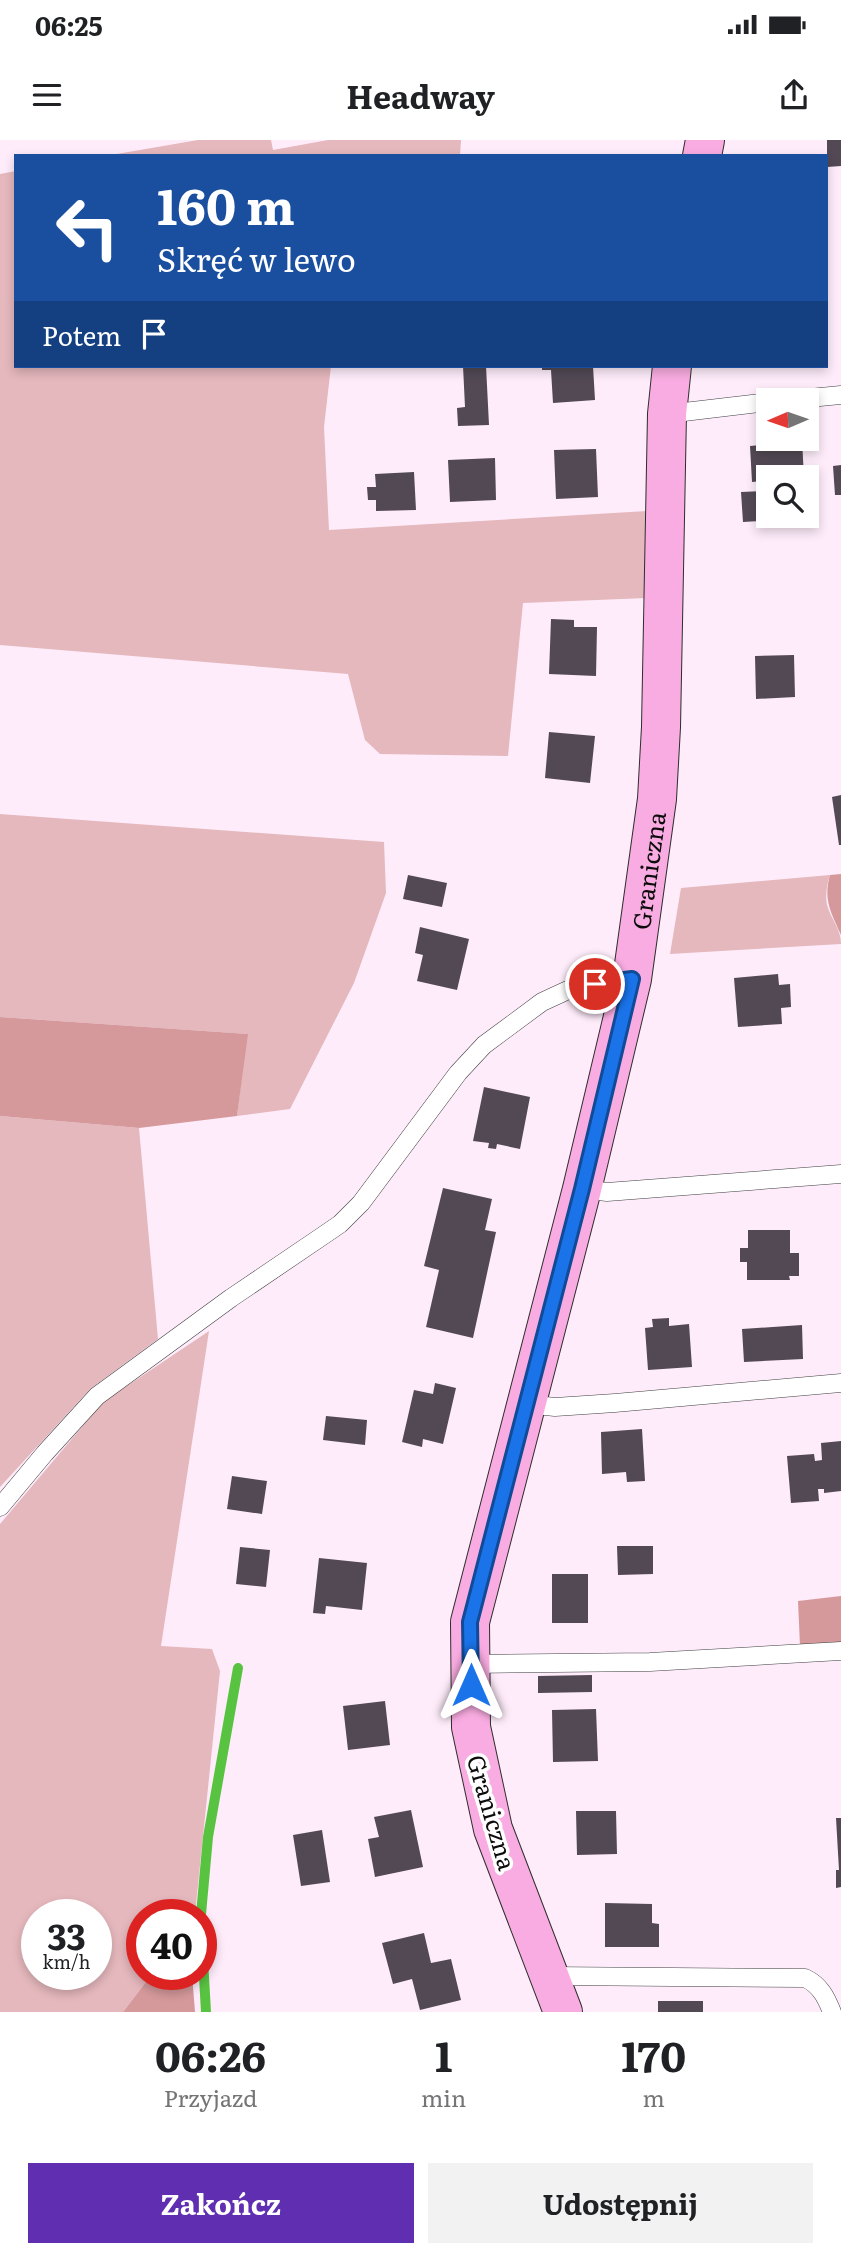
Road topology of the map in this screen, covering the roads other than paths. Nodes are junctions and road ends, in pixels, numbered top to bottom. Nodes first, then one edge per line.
1 (672, 368) edge
2 (841, 395) edge
3 (819, 397) edge
4 (756, 403) edge
5 (667, 414) junction
6 (632, 979) junction
7 (841, 1174) edge
8 (582, 1189) junction
9 (841, 1383) edge
10 (526, 1404) junction
11 (0, 1507) edge
12 (841, 1651) edge
13 (471, 1664) junction
14 (549, 1976) junction
15 (563, 2012) edge
16 (832, 2012) edge

1 - 5 street, Graniczna
2 - 3 lane
4 - 5 lane
5 - 6 street, Graniczna
6 - 8 street, Graniczna
6 - 11 lane
7 - 8 lane
8 - 10 street, Graniczna
9 - 10 lane
10 - 13 street, Graniczna
12 - 13 lane
13 - 14 street, Graniczna
14 - 15 street, Graniczna
14 - 16 lane

